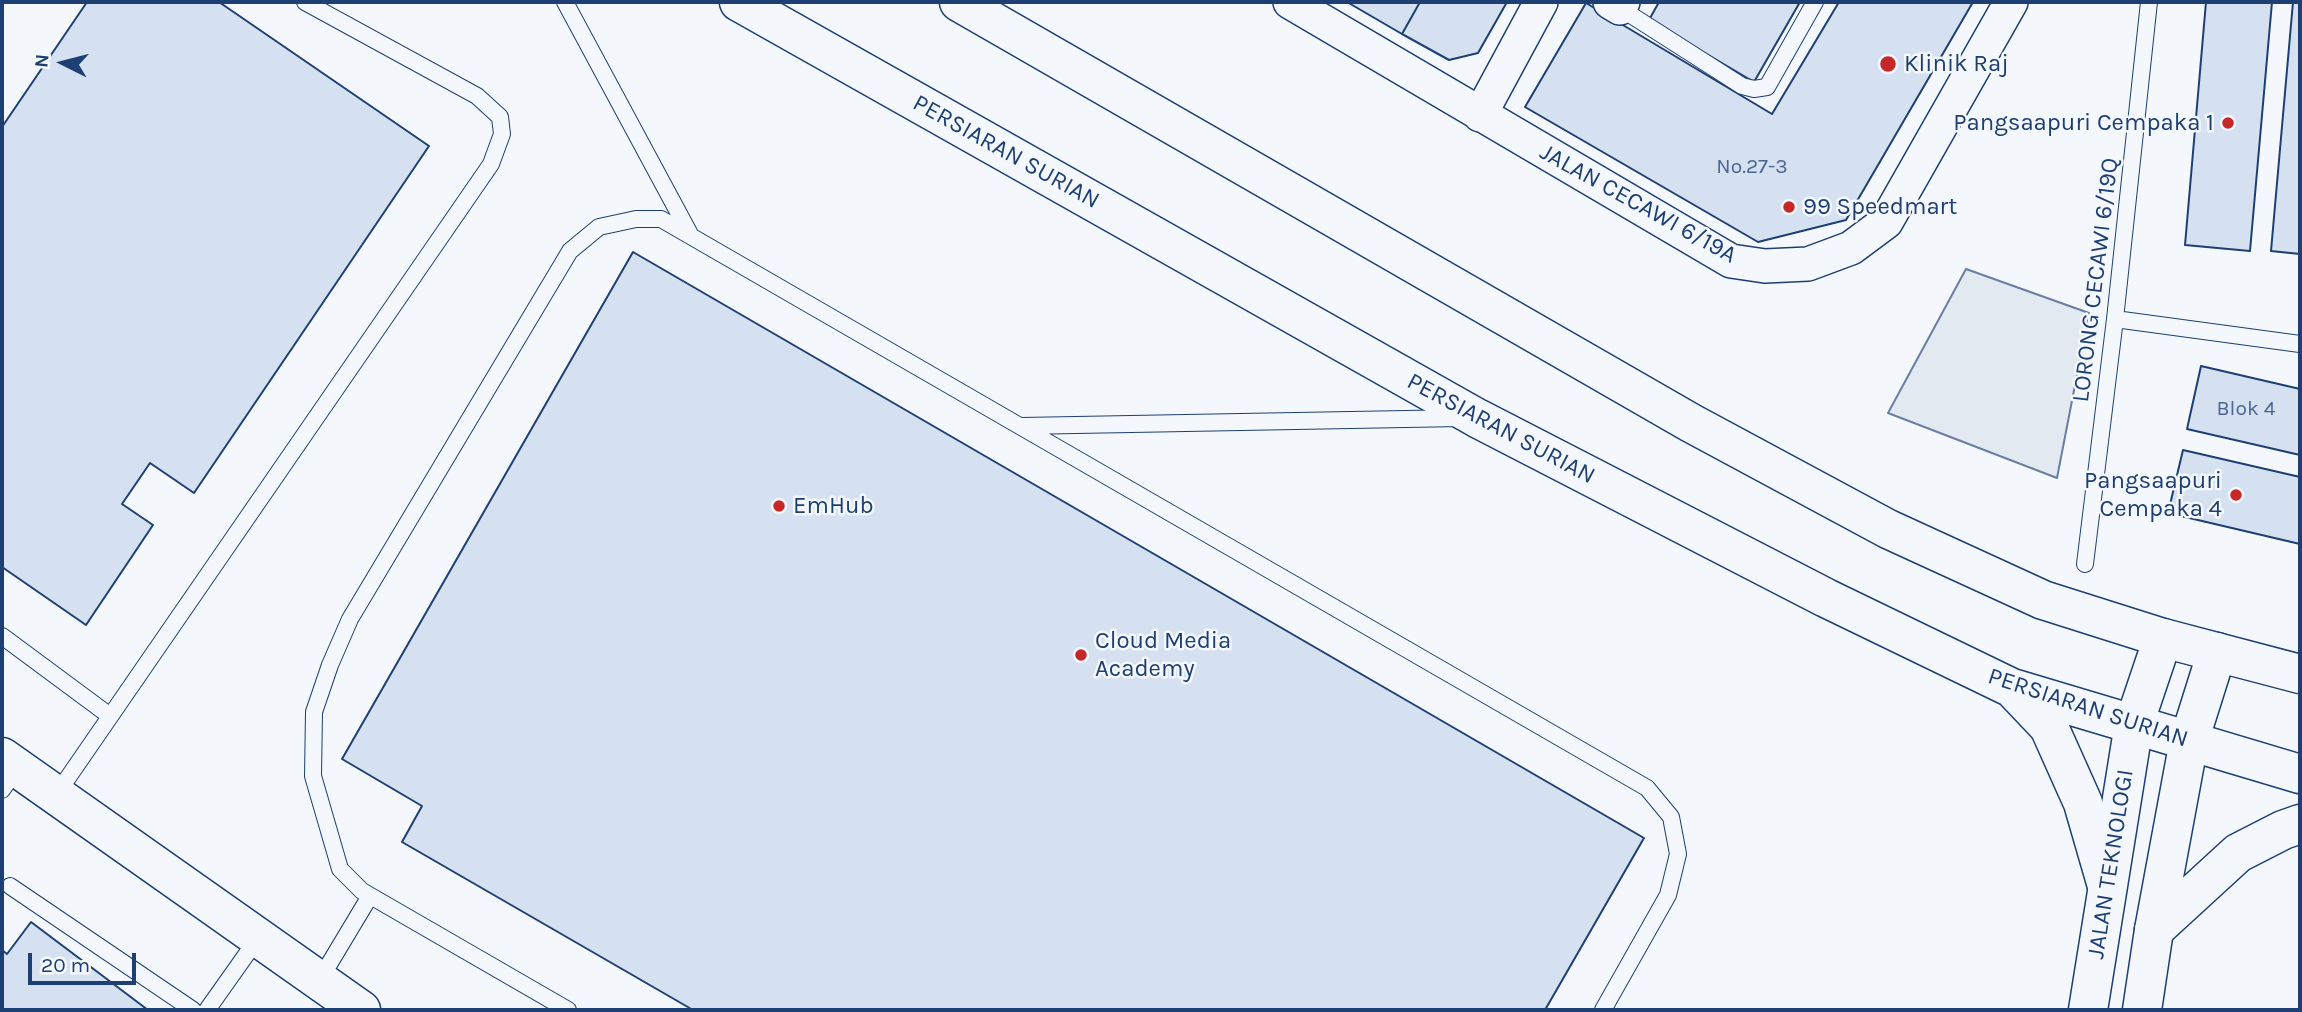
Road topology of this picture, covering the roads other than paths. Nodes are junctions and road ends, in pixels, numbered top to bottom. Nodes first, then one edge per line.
1 (305, 2) edge
2 (565, 2) edge
3 (739, 2) edge
4 (959, 2) edge
5 (1290, 2) edge
6 (1541, 2) edge
7 (1815, 2) edge
8 (2011, 2) edge
9 (2150, 2) edge
10 (1618, 4) edge
11 (990, 13) edge
12 (1480, 115) junction
13 (691, 236) junction
14 (2115, 319) junction
15 (2300, 344) edge
16 (1477, 418) junction
17 (1020, 426) junction
18 (2085, 564) dead end
19 (2, 636) edge
20 (2162, 638) junction
21 (2217, 652) junction
22 (2300, 674) edge
23 (2012, 688) junction
24 (110, 716) junction
25 (2134, 724) junction
26 (2189, 741) junction
27 (7, 772) edge
28 (2300, 774) edge
29 (55, 795) junction
30 (2300, 824) edge
31 (10, 886) dead end
32 (2108, 886) junction
33 (370, 896) junction
34 (2154, 930) junction
35 (258, 938) junction
36 (319, 981) junction
37 (193, 1010) edge
38 (207, 1010) edge
39 (361, 1010) edge
40 (568, 1010) edge
41 (1602, 1010) edge
42 (2088, 1010) edge
43 (2142, 1010) edge

1 - 24 lane
2 - 13 lane
3 - 16 main road, PERSIARAN SURIAN
4 - 11 main road
5 - 12 street, JALAN CECAWI 6/19A
6 - 12 street
7 - 10 lane
8 - 12 street, JALAN CECAWI 6/19A
9 - 14 lane, LORONG CECAWI 6/19Q
11 - 20 main road
13 - 17 lane
13 - 33 lane
14 - 15 lane
14 - 18 lane, LORONG CECAWI 6/19Q
16 - 17 lane
16 - 23 main road, PERSIARAN SURIAN
17 - 41 lane
19 - 24 lane
20 - 21 main road
20 - 25 main road, JALAN TEKNOLOGI
21 - 22 main road
21 - 26 main road
23 - 25 main road, PERSIARAN SURIAN
23 - 32 main road
24 - 29 lane
25 - 26 main road, PERSIARAN SURIAN
25 - 32 main road, JALAN TEKNOLOGI
26 - 28 main road, PERSIARAN SURIAN
26 - 34 main road
27 - 29 main road
29 - 35 main road
30 - 34 main road
31 - 37 lane
32 - 42 main road, JALAN TEKNOLOGI
33 - 36 lane
33 - 40 lane
34 - 43 main road
35 - 36 main road
35 - 38 lane
36 - 39 main road

